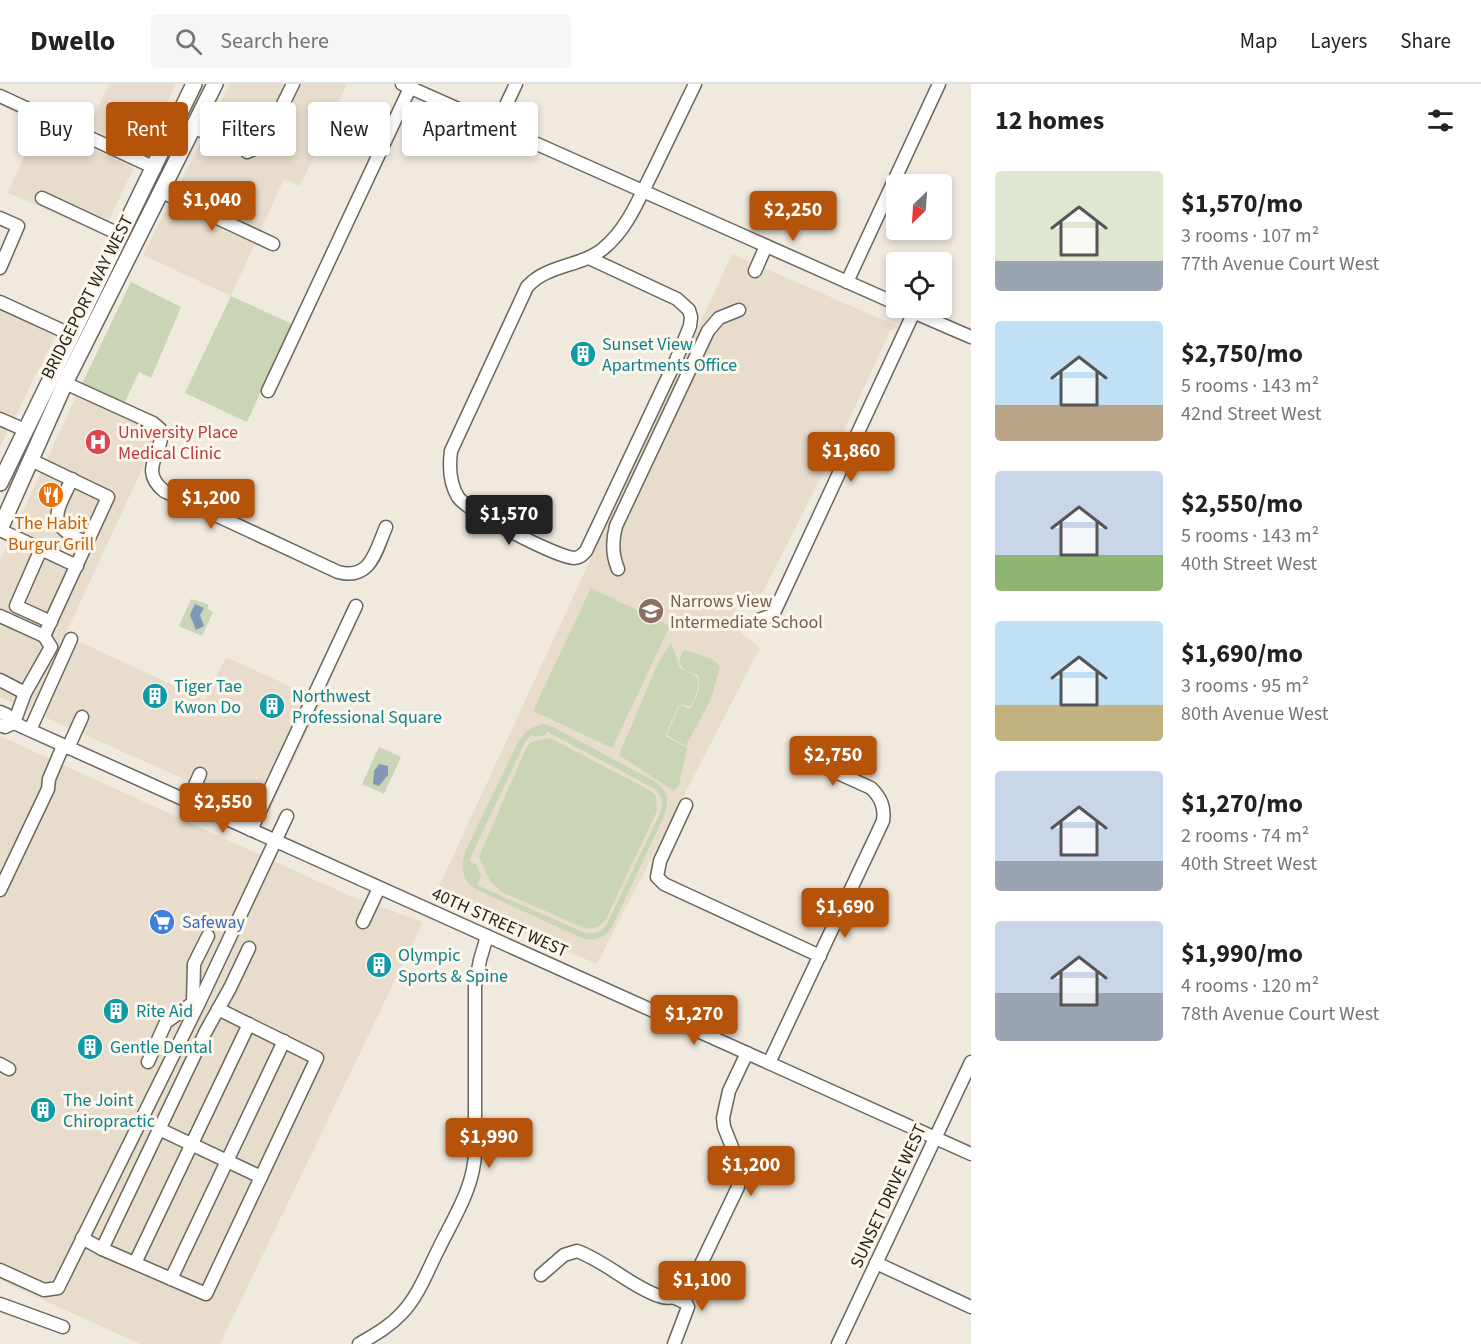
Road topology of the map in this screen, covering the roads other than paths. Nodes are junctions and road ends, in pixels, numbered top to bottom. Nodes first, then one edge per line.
1 (194, 84) edge
2 (215, 84) edge
3 (293, 84) edge
4 (516, 84) edge
5 (695, 84) edge
6 (939, 84) edge
7 (406, 86) edge
8 (0, 96) edge
9 (284, 102) edge
10 (442, 102) edge
11 (507, 102) edge
12 (195, 128) junction
13 (200, 130) edge
14 (538, 145) edge
15 (154, 168) junction
16 (162, 192) junction
17 (642, 192) junction
18 (42, 198) dead end
19 (0, 218) edge
20 (121, 235) junction
21 (273, 244) dead end
22 (766, 246) junction
23 (590, 258) junction
24 (0, 268) edge
25 (755, 271) dead end
26 (847, 282) junction
27 (886, 299) edge
28 (0, 302) edge
29 (739, 310) dead end
30 (905, 318) edge
31 (927, 318) edge
32 (72, 334) junction
33 (971, 337) edge
34 (65, 383) junction
35 (268, 391) dead end
36 (1, 421) edge
37 (25, 430) junction
38 (31, 460) junction
39 (72, 479) junction
40 (0, 483) edge
41 (386, 527) dead end
42 (0, 530) edge
43 (87, 543) junction
44 (41, 549) junction
45 (77, 566) junction
46 (618, 569) dead end
47 (356, 606) dead end
48 (758, 620) dead end
49 (2, 621) edge
50 (51, 621) junction
51 (44, 636) junction
52 (71, 639) dead end
53 (0, 680) edge
54 (25, 693) junction
55 (0, 712) edge
56 (82, 717) dead end
57 (14, 723) junction
58 (0, 724) edge
59 (30, 730) junction
60 (66, 746) junction
61 (798, 755) dead end
62 (200, 774) dead end
63 (188, 801) junction
64 (686, 805) dead end
65 (287, 816) dead end
66 (251, 830) junction
67 (275, 841) junction
68 (379, 888) junction
69 (0, 890) edge
70 (363, 922) dead end
71 (208, 936) dead end
72 (487, 936) junction
73 (249, 948) dead end
74 (820, 956) junction
75 (195, 1004) junction
76 (219, 1009) junction
77 (249, 1024) junction
78 (284, 1041) junction
79 (747, 1053) junction
80 (148, 1062) dead end
81 (971, 1062) edge
82 (769, 1063) junction
83 (159, 1129) junction
84 (935, 1138) junction
85 (192, 1144) junction
86 (971, 1154) edge
87 (227, 1161) junction
88 (261, 1177) junction
89 (82, 1238) junction
90 (102, 1249) junction
91 (135, 1263) junction
92 (876, 1263) junction
93 (0, 1270) edge
94 (542, 1275) dead end
95 (171, 1279) junction
96 (672, 1297) junction
97 (0, 1304) edge
98 (971, 1307) edge
99 (63, 1328) dead end
100 (359, 1344) edge
101 (674, 1344) edge
102 (838, 1344) edge

1 - 15 main road, BRIDGEPORT WAY WEST
2 - 12 main road, BRIDGEPORT WAY WEST
3 - 9 street
4 - 11 street
5 - 17 street
6 - 26 street
7 - 10 street
7 - 35 street
8 - 15 street
12 - 13 street
12 - 16 main road, BRIDGEPORT WAY WEST
14 - 17 street
15 - 20 main road, BRIDGEPORT WAY WEST
16 - 21 street
16 - 34 main road, BRIDGEPORT WAY WEST
17 - 22 street
17 - 23 street
18 - 20 street
19 - 24 street
20 - 32 main road, BRIDGEPORT WAY WEST
22 - 25 street
22 - 26 street
23 - 23 street
26 - 27 street
28 - 32 street
29 - 46 street
30 - 48 street
31 - 33 street
32 - 37 main road, BRIDGEPORT WAY WEST
34 - 38 main road, BRIDGEPORT WAY WEST
34 - 41 street
36 - 37 street
37 - 40 main road, BRIDGEPORT WAY WEST
38 - 39 street
38 - 42 main road, BRIDGEPORT WAY WEST
39 - 43 street
39 - 43 street
42 - 44 street
43 - 45 street
44 - 45 street
44 - 50 street
45 - 50 street
47 - 66 street
49 - 51 street
50 - 51 street
51 - 54 street
52 - 59 street
53 - 54 street
54 - 57 street
55 - 57 street, 40TH STREET WEST
56 - 60 street
57 - 58 street, 40TH STREET WEST
57 - 59 street, 40TH STREET WEST
59 - 60 street, 40TH STREET WEST
60 - 63 street, 40TH STREET WEST
60 - 69 street
61 - 74 street
62 - 63 street
63 - 66 street, 40TH STREET WEST
64 - 74 street
65 - 67 street
66 - 67 street, 40TH STREET WEST
67 - 68 street, 40TH STREET WEST
67 - 75 street
68 - 70 street
68 - 72 street, 40TH STREET WEST
71 - 75 street
72 - 79 street, 40TH STREET WEST
72 - 100 street
73 - 76 street
74 - 82 street
75 - 80 street
75 - 89 street
76 - 77 street
76 - 83 street
77 - 78 street
77 - 85 street
78 - 87 street
78 - 88 street
79 - 82 street, 40TH STREET WEST
79 - 96 street
81 - 84 street, SUNSET DRIVE WEST
82 - 84 street, 40TH STREET WEST
83 - 85 street
83 - 90 street
84 - 86 street, 40TH STREET WEST
84 - 92 street, SUNSET DRIVE WEST
85 - 87 street
85 - 91 street
87 - 88 street
87 - 95 street
88 - 95 street
89 - 90 street
89 - 93 street
90 - 91 street
91 - 95 street
92 - 98 street
92 - 102 street, SUNSET DRIVE WEST
94 - 96 street
96 - 101 street
97 - 99 street

